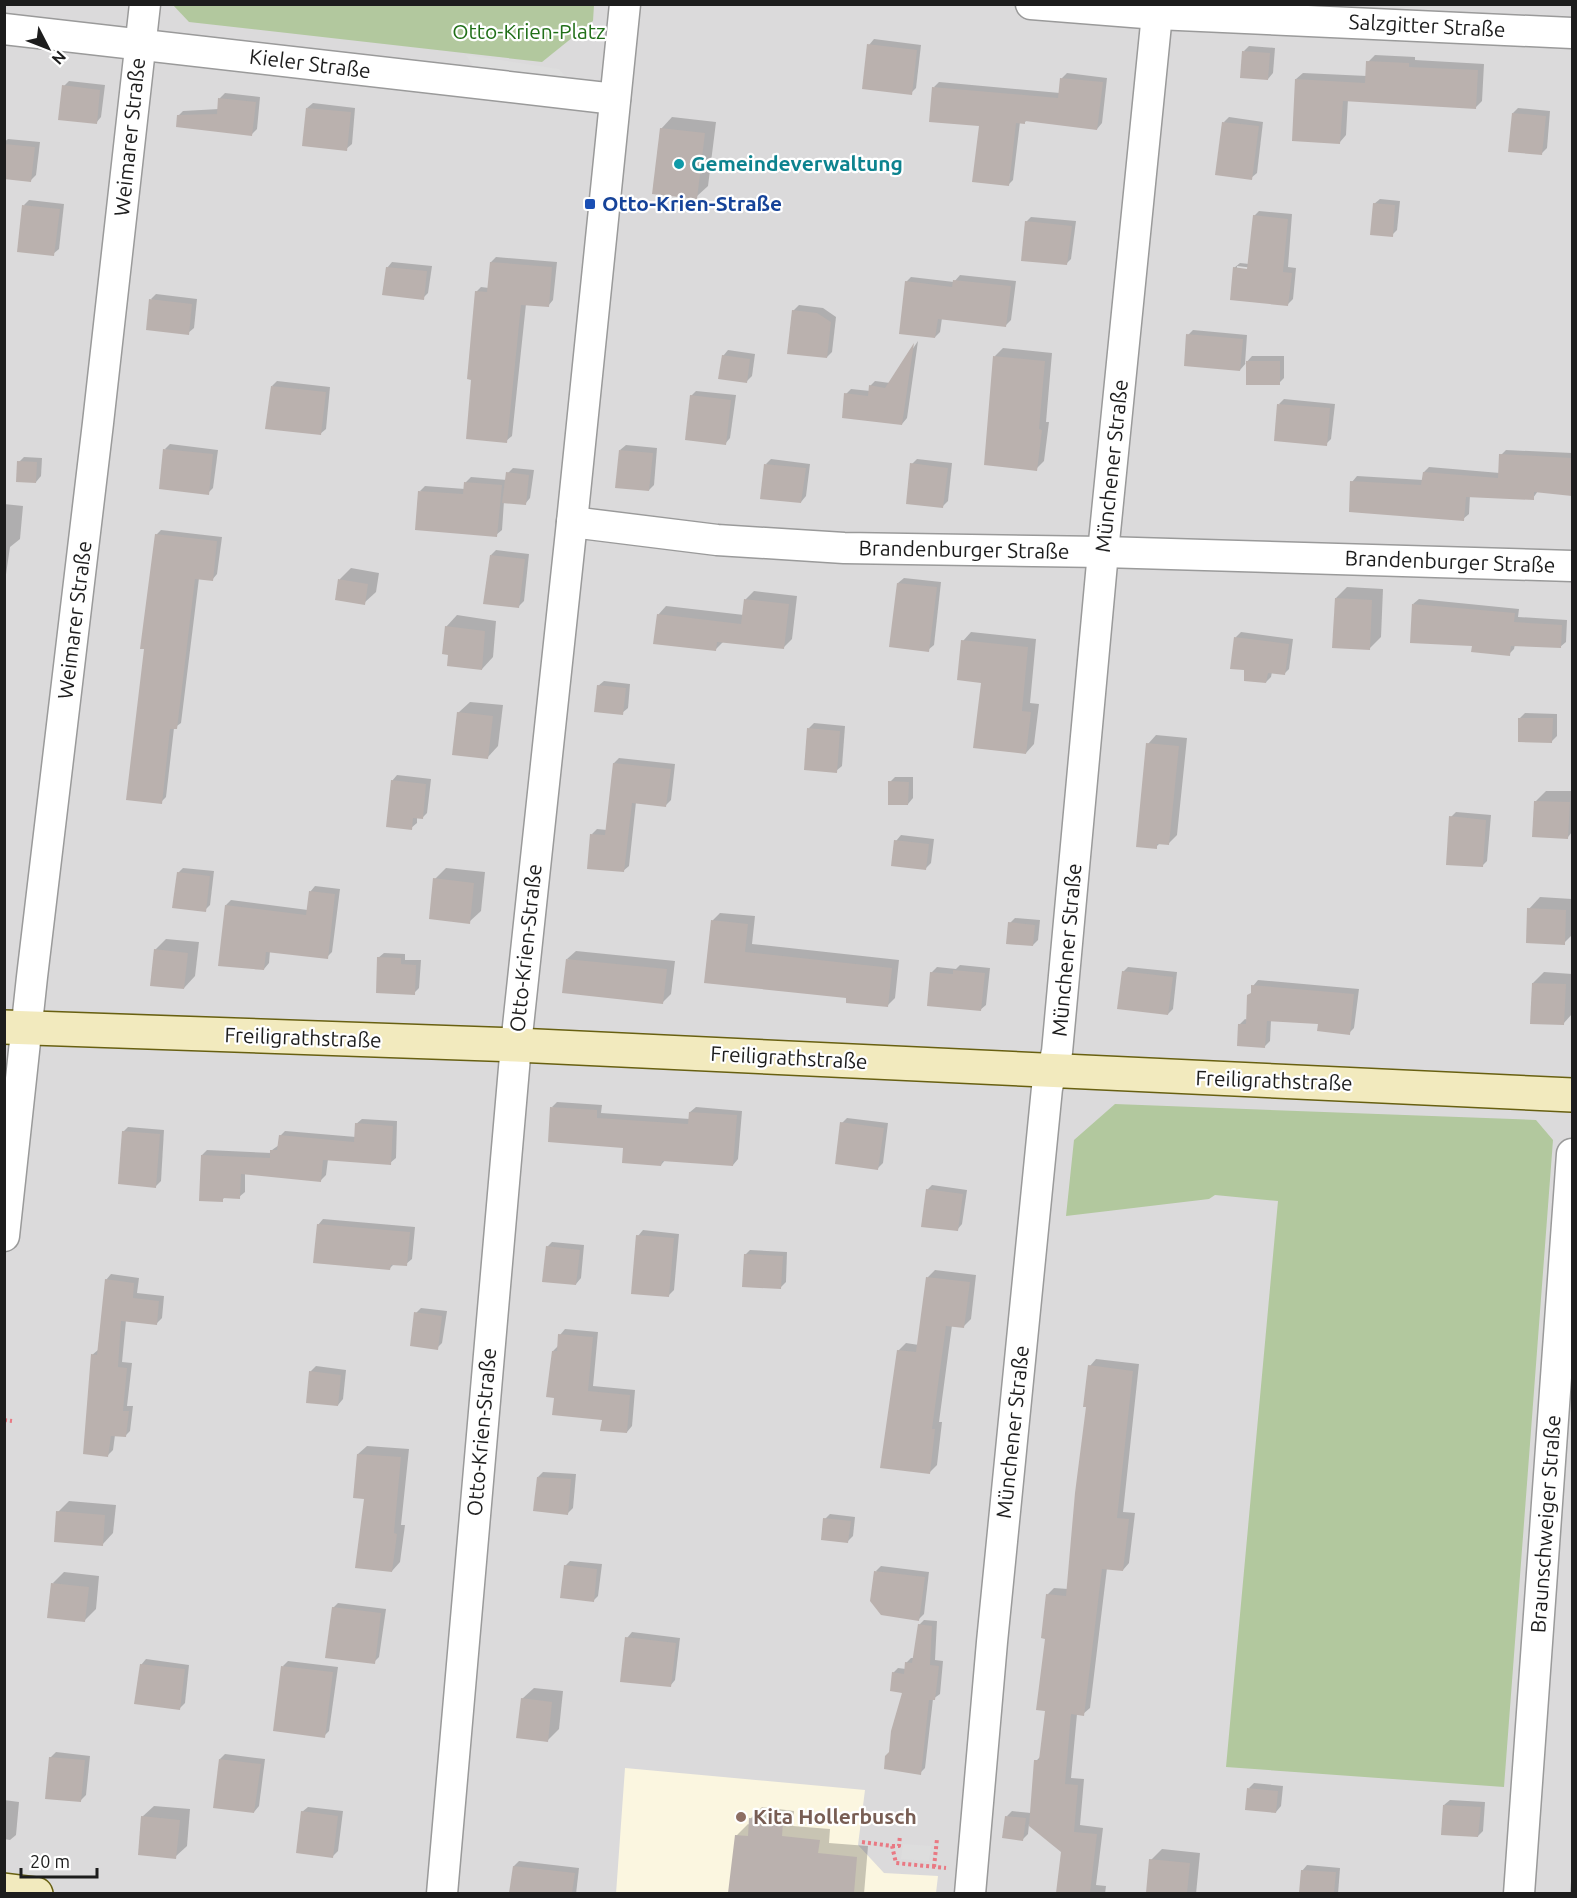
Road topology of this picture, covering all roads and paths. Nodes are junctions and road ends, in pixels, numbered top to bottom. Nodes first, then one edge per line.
1 (145, 4) edge
2 (625, 4) edge
3 (1031, 4) edge
4 (1158, 9) edge
5 (4, 29) edge
6 (1572, 33) edge
7 (140, 44) junction
8 (615, 99) junction
9 (572, 522) junction
10 (1103, 552) junction
11 (1572, 566) edge
12 (15, 1028) edge
13 (516, 1045) junction
14 (1052, 1071) junction
15 (1572, 1095) edge
16 (1572, 1154) edge
17 (4, 1236) edge
18 (4, 1420) edge
19 (12, 1421) dead end
20 (900, 1835) dead end
21 (937, 1839) dead end
22 (862, 1842) dead end
23 (892, 1846) junction
24 (934, 1867) junction
25 (959, 1885) edge
26 (4, 1890) edge
27 (36, 1893) edge
28 (442, 1893) edge
29 (1519, 1893) edge

1 - 7 street, Weimarer Straße
2 - 8 street, Otto-Krien-Straße
3 - 4 street, Salzgitter Straße
4 - 6 street, Salzgitter Straße
4 - 10 street, Münchener Straße
5 - 7 street, Kieler Straße
7 - 8 street, Kieler Straße
7 - 12 street, Weimarer Straße
8 - 9 street, Otto-Krien-Straße
9 - 10 street, Brandenburger Straße
9 - 13 street, Otto-Krien-Straße
10 - 11 street, Brandenburger Straße
10 - 14 street, Münchener Straße
12 - 13 street, Freiligrathstraße
12 - 17 street, Weimarer Straße
13 - 14 street, Freiligrathstraße
13 - 28 street, Otto-Krien-Straße
14 - 15 street, Freiligrathstraße
14 - 25 street, Münchener Straße
16 - 29 street, Braunschweiger Straße
18 - 19 path
20 - 23 path
21 - 24 path
22 - 23 path
23 - 24 path
24 - 25 path
26 - 27 street

